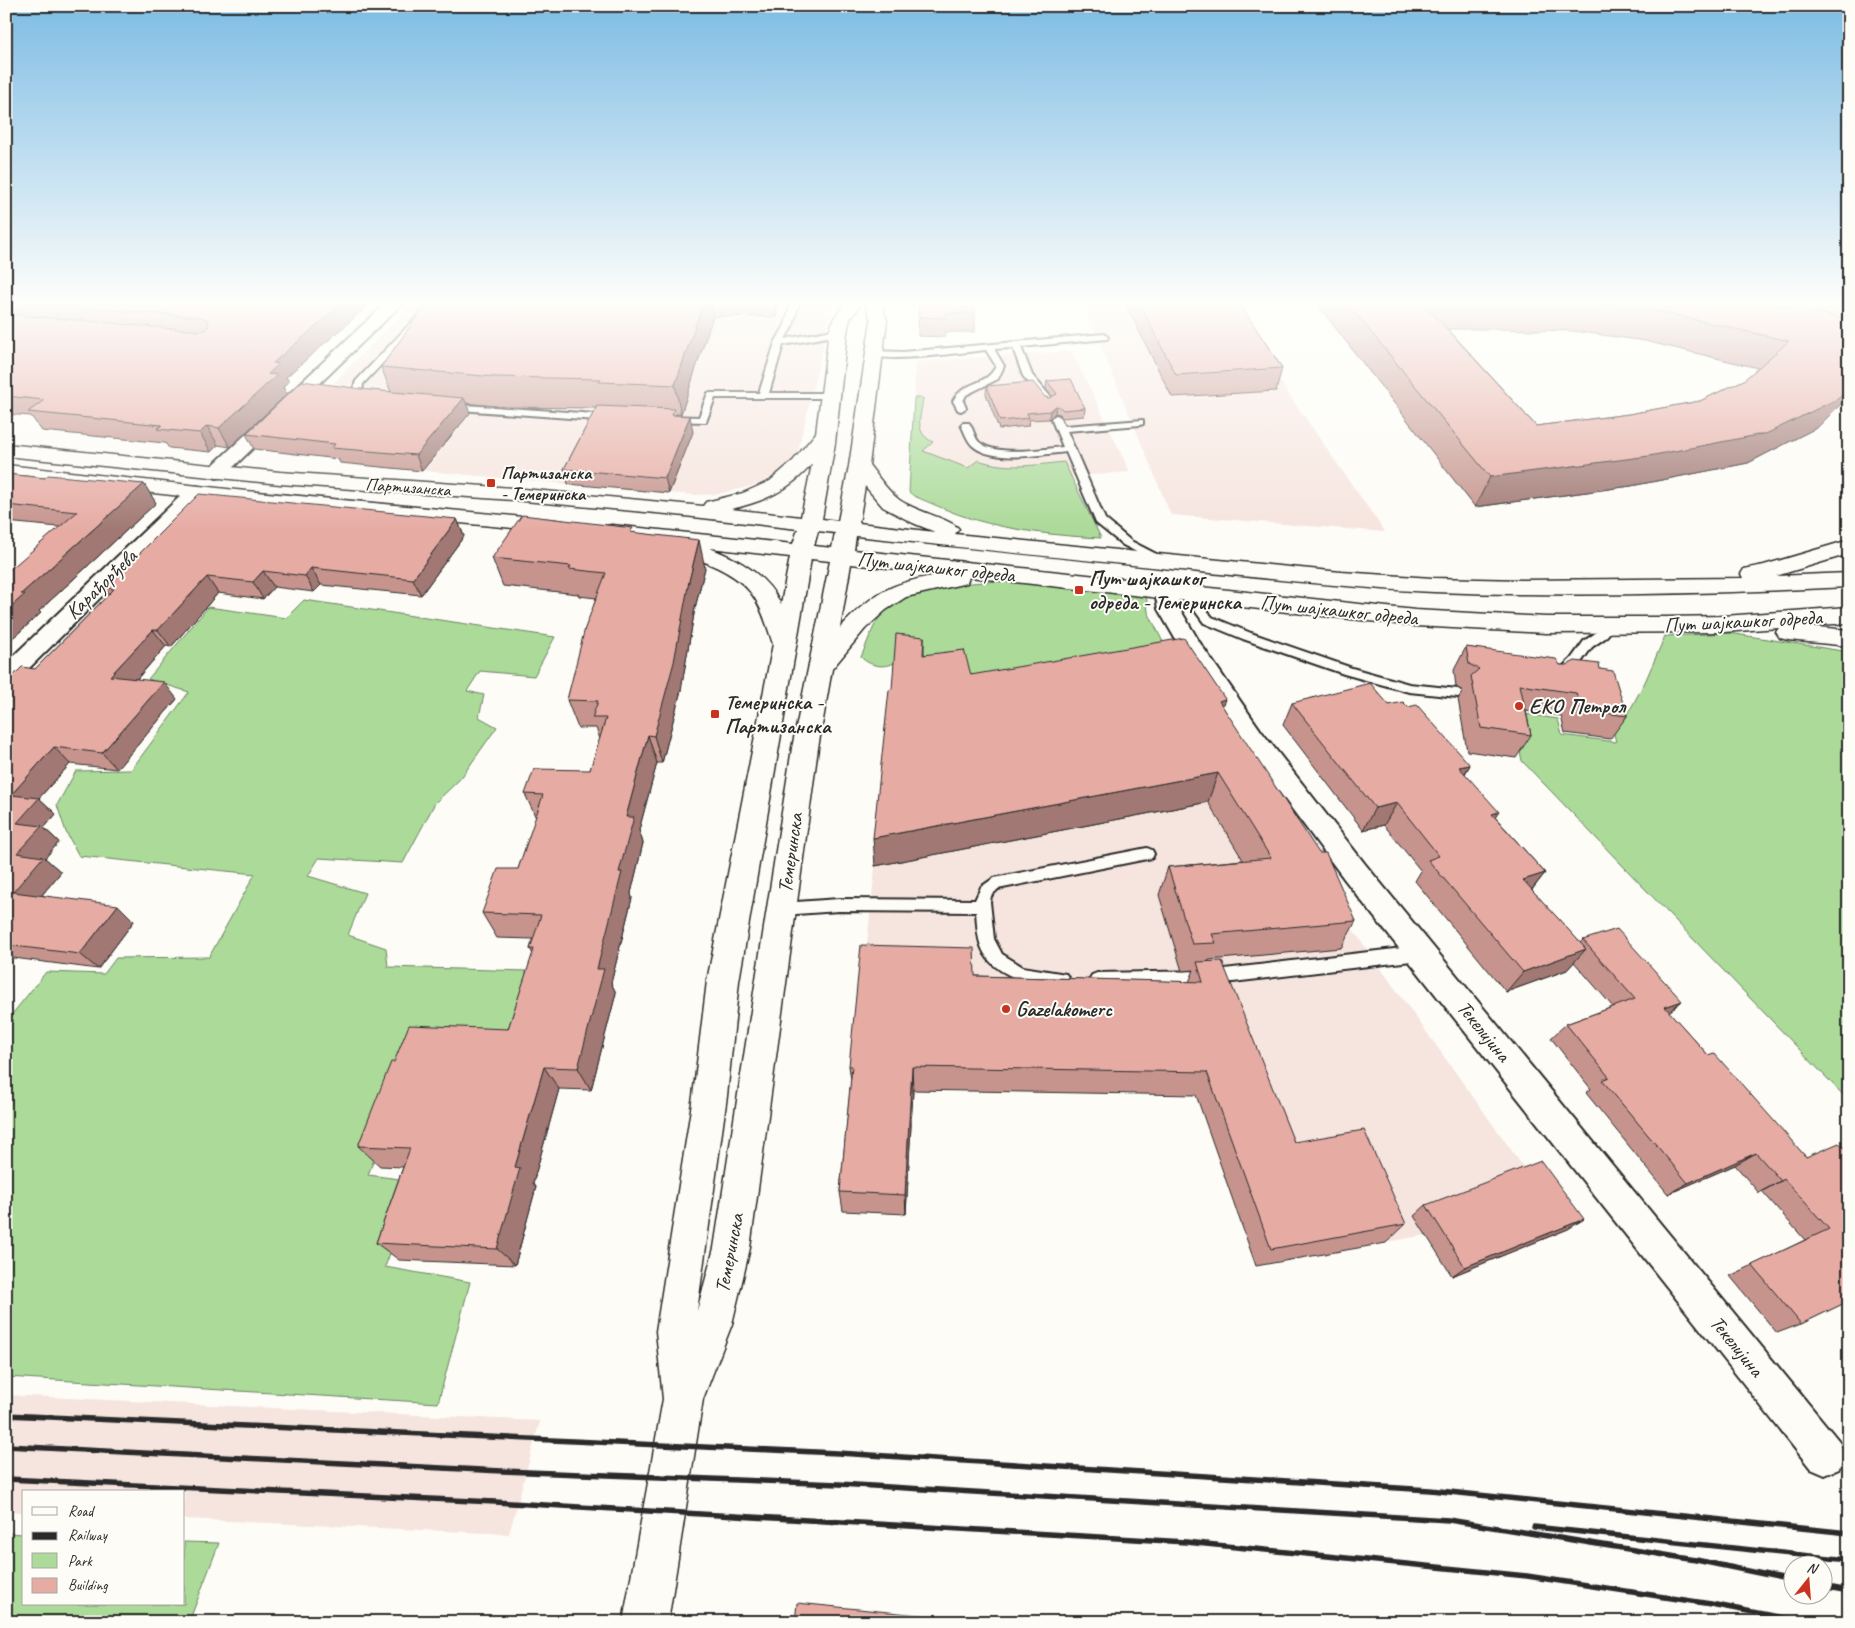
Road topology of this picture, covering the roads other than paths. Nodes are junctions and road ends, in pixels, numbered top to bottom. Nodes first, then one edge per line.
1 (315, 379) edge
2 (363, 379) edge
3 (768, 379) edge
4 (832, 379) edge
5 (871, 379) edge
6 (992, 379) edge
7 (1031, 379) edge
8 (763, 396) junction
9 (830, 396) junction
10 (376, 400) edge
11 (1049, 401) edge
12 (434, 406) edge
13 (961, 408) dead end
14 (624, 418) edge
15 (1056, 418) dead end
16 (664, 419) edge
17 (1140, 422) dead end
18 (966, 425) dead end
19 (1061, 429) junction
20 (827, 433) junction
21 (1068, 449) junction
22 (6, 450) edge
23 (859, 466) junction
24 (6, 471) edge
25 (217, 472) junction
26 (196, 492) junction
27 (687, 510) junction
28 (810, 524) junction
29 (848, 529) junction
30 (655, 535) junction
31 (1014, 547) junction
32 (1849, 547) edge
33 (802, 552) junction
34 (840, 556) junction
35 (1006, 575) junction
36 (1849, 580) edge
37 (1173, 582) junction
38 (1667, 586) junction
39 (1849, 615) edge
40 (1724, 624) junction
41 (1610, 625) junction
42 (1849, 638) edge
43 (785, 644) junction
44 (822, 665) junction
45 (6, 677) edge
46 (1550, 683) edge
47 (1458, 693) dead end
48 (1147, 854) dead end
49 (982, 906) junction
50 (782, 909) junction
51 (1420, 953) junction
52 (683, 1399) junction
53 (1825, 1455) dead end
54 (645, 1622) edge

1 - 25 street
2 - 10 lane
3 - 8 lane
4 - 9 main road, Темеринска
5 - 23 main road, Темеринска
6 - 13 lane
7 - 11 lane
8 - 9 lane
8 - 16 lane
9 - 20 main road, Темеринска
12 - 14 lane
15 - 19 lane
17 - 19 lane
18 - 21 lane
19 - 21 lane
20 - 27 main road
20 - 28 main road, Темеринска
21 - 37 lane
22 - 25 main road, Партизанска
23 - 29 main road, Темеринска
23 - 31 main road
24 - 26 main road, Партизанска
25 - 27 main road, Партизанска
26 - 30 main road, Партизанска
26 - 45 street, Карађорђева
27 - 28 main road, Партизанска
28 - 29 main road, Пут шајкашког одреда
28 - 33 main road, Темеринска
29 - 31 main road, Пут шајкашког одреда
29 - 34 main road, Темеринска
30 - 33 main road, Партизанска
30 - 43 main road
31 - 37 main road, Пут шајкашког одреда
32 - 38 main road
33 - 34 main road, Пут шајкашког одреда
33 - 43 main road, Темеринска
34 - 35 main road, Пут шајкашког одреда
34 - 44 main road, Темеринска
35 - 37 main road, Пут шајкашког одреда
35 - 44 main road
36 - 38 main road, Пут шајкашког одреда
37 - 38 main road, Пут шајкашког одреда
37 - 41 main road, Пут шајкашког одреда
37 - 47 lane
37 - 51 street, Текелијина
39 - 40 main road, Пут шајкашког одреда
40 - 41 main road, Пут шајкашког одреда
40 - 42 main road
41 - 46 lane
43 - 52 main road, Темеринска
44 - 50 main road, Темеринска
48 - 49 lane
49 - 50 lane
49 - 51 lane
50 - 52 main road, Темеринска
51 - 53 street, Текелијина
52 - 54 main road, Темеринска

